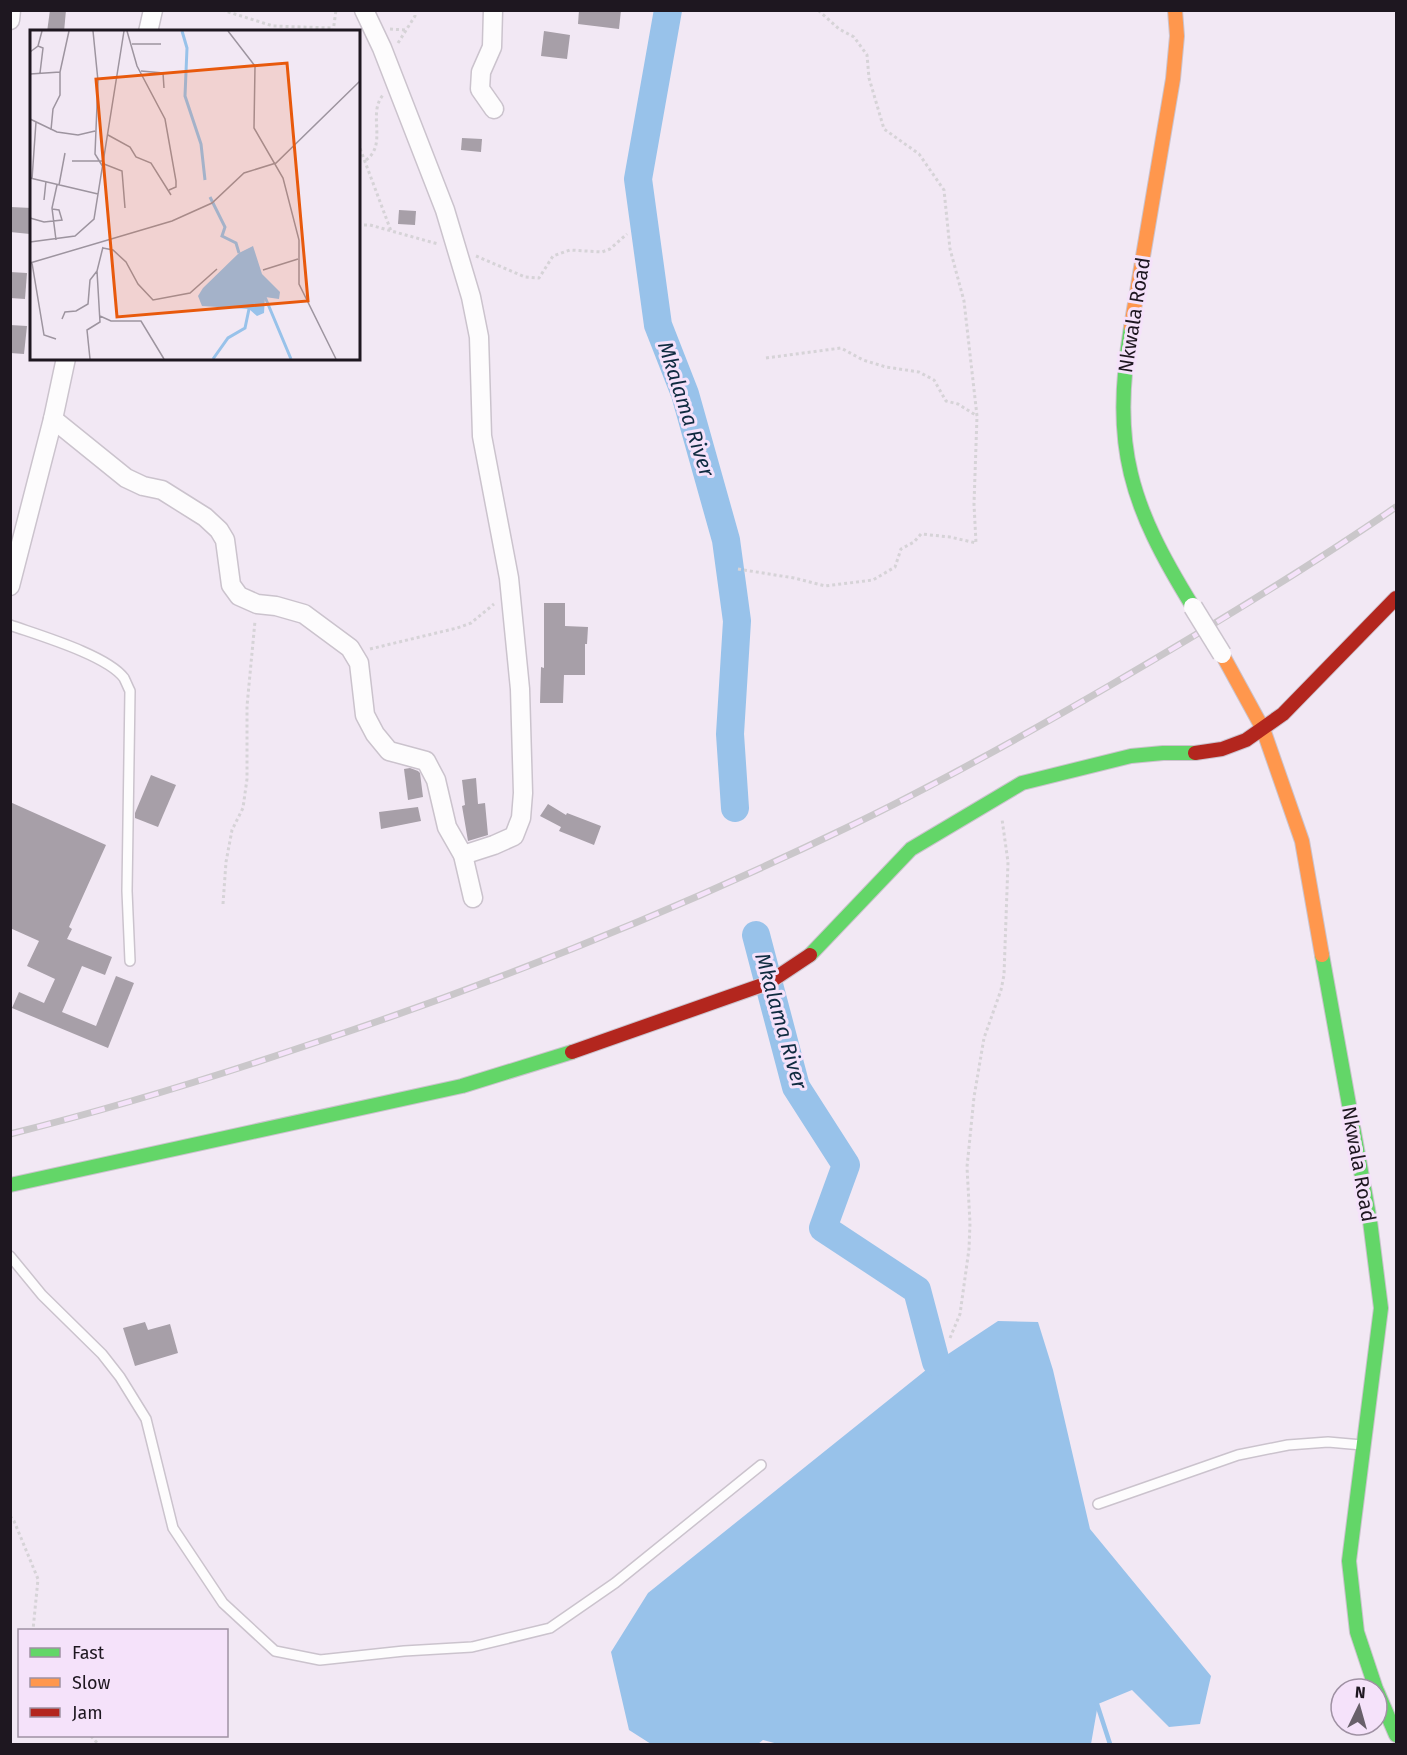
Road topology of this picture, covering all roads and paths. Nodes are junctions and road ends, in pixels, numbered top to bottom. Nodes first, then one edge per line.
1 (11, 10) edge
2 (153, 10) edge
3 (222, 10) edge
4 (336, 10) edge
5 (364, 10) edge
6 (415, 10) edge
7 (493, 10) edge
8 (818, 10) edge
9 (1175, 10) edge
10 (10, 20) edge
11 (148, 30) edge
12 (333, 30) edge
13 (387, 61) junction
14 (395, 84) junction
15 (494, 109) dead end
16 (360, 147) edge
17 (366, 160) junction
18 (360, 225) edge
19 (391, 232) junction
20 (627, 234) dead end
21 (457, 249) junction
22 (766, 358) dead end
23 (66, 360) edge
24 (977, 416) junction
25 (53, 419) junction
26 (738, 569) dead end
27 (10, 586) edge
28 (1396, 598) edge
29 (512, 600) junction
30 (257, 604) junction
31 (1193, 607) joint
32 (10, 625) edge
33 (1222, 654) joint
34 (354, 655) junction
35 (1263, 729) junction
36 (999, 797) junction
37 (463, 855) junction
38 (472, 898) dead end
39 (223, 904) dead end
40 (130, 961) dead end
41 (10, 1185) edge
42 (10, 1256) edge
43 (950, 1338) dead end
44 (1365, 1445) junction
45 (761, 1465) dead end
46 (1098, 1504) dead end
47 (10, 1516) edge
48 (33, 1629) edge
49 (1373, 1677) edge
50 (1389, 1718) edge
51 (1396, 1735) edge

1 - 10 street
2 - 11 street
3 - 12 path
4 - 12 path
5 - 13 street
6 - 13 path
7 - 15 street
8 - 24 path
9 - 31 street, Nkwala Road
13 - 14 street
14 - 17 path
14 - 21 street
16 - 17 path
17 - 19 path
18 - 19 path
19 - 21 path
20 - 21 path
21 - 29 street
22 - 24 path
23 - 25 street
24 - 26 path
25 - 27 street
25 - 30 street
28 - 35 street
29 - 34 path
29 - 37 street
30 - 34 street
30 - 39 path
31 - 33 street, bridge
32 - 40 lane
33 - 35 street, Nkwala Road
34 - 37 street
35 - 36 street
35 - 44 street, Nkwala Road
36 - 41 street
36 - 43 path
37 - 38 street
42 - 45 lane
44 - 46 lane
44 - 49 street, Nkwala Road
47 - 48 path
50 - 51 street, Nkwala Road

